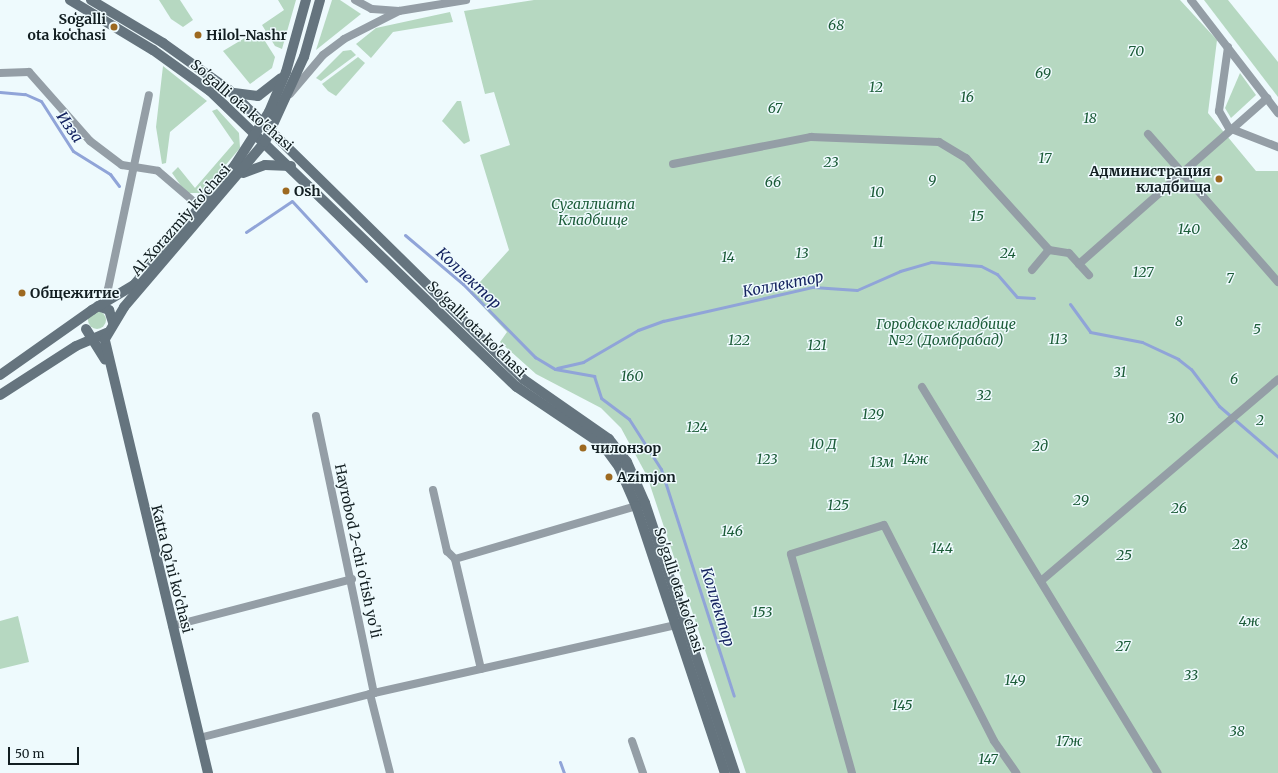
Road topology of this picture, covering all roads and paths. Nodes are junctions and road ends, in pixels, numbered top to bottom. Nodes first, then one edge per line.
1 (70, 0) edge
2 (91, 0) edge
3 (306, 0) edge
4 (320, 0) edge
5 (355, 0) edge
6 (466, 0) edge
7 (1191, 0) edge
8 (399, 11) junction
9 (1228, 47) junction
10 (286, 72) junction
11 (0, 73) edge
12 (229, 90) junction
13 (149, 95) dead end
14 (288, 96) junction
15 (1266, 98) junction
16 (1278, 113) edge
17 (264, 123) junction
18 (1230, 128) junction
19 (272, 131) junction
20 (1148, 134) dead end
21 (257, 135) junction
22 (265, 142) junction
23 (1278, 148) edge
24 (673, 164) dead end
25 (291, 166) junction
26 (132, 168) junction
27 (1182, 170) junction
28 (239, 176) junction
29 (200, 207) junction
30 (1049, 250) junction
31 (1079, 264) junction
32 (1032, 270) dead end
33 (1089, 275) dead end
34 (1278, 282) edge
35 (111, 299) junction
36 (98, 306) junction
37 (86, 314) junction
38 (113, 322) junction
39 (86, 329) junction
40 (105, 334) junction
41 (92, 339) junction
42 (76, 346) junction
43 (104, 357) junction
44 (110, 371) junction
45 (0, 375) edge
46 (1278, 379) edge
47 (922, 387) dead end
48 (0, 395) edge
49 (316, 416) dead end
50 (434, 490) dead end
51 (641, 505) junction
52 (455, 559) junction
53 (352, 579) junction
54 (1041, 581) junction
55 (680, 624) junction
56 (172, 626) junction
57 (481, 669) junction
58 (372, 693) junction
59 (199, 738) junction
60 (632, 741) dead end
61 (208, 773) edge
62 (390, 773) edge
63 (643, 773) edge
64 (725, 773) edge
65 (735, 773) edge
66 (852, 773) edge
67 (1016, 773) edge
68 (1158, 773) edge

1 - 21 main road, So'galli ota ko'chasi
2 - 12 main road, So'galli ota ko'chasi
3 - 10 main road, Al-Xorazmiy ko'chasi
4 - 14 main road, Al-Xorazmiy ko'chasi
5 - 8 street
6 - 8 street
7 - 9 street
8 - 14 street
9 - 15 street
9 - 18 street
10 - 12 main road
10 - 17 main road, Al-Xorazmiy ko'chasi
11 - 26 street
12 - 17 main road, So'galli ota ko'chasi
13 - 26 street
14 - 19 main road, Al-Xorazmiy ko'chasi
15 - 16 street
15 - 18 street
17 - 19 main road, So'galli ota ko'chasi
17 - 21 main road, Al-Xorazmiy ko'chasi
18 - 23 street
18 - 27 street
19 - 22 main road, Al-Xorazmiy ko'chasi
19 - 51 main road, So'galli ota ko'chasi
20 - 27 street
21 - 22 main road, So'galli ota ko'chasi
21 - 29 main road, Al-Xorazmiy ko'chasi
22 - 25 main road, So'galli ota ko'chasi
22 - 28 main road, Al-Xorazmiy ko'chasi
24 - 30 street
25 - 28 main road
25 - 51 main road, So'galli ota ko'chasi
26 - 29 street
26 - 35 street
27 - 31 street
27 - 34 street
28 - 38 main road, Al-Xorazmiy ko'chasi
29 - 35 main road, Al-Xorazmiy ko'chasi
30 - 31 street
30 - 32 street
31 - 33 street
35 - 36 main road, Al-Xorazmiy ko'chasi
36 - 37 main road, Al-Xorazmiy ko'chasi
36 - 38 main road
37 - 39 main road
37 - 45 main road, Al-Xorazmiy ko'chasi
38 - 40 main road, Al-Xorazmiy ko'chasi
39 - 40 main road
39 - 41 main road
40 - 41 main road
40 - 44 main road
41 - 42 main road
41 - 43 main road
42 - 43 main road
42 - 48 main road
43 - 44 main road
44 - 56 main road, Katta Qa'ni ko'chasi
46 - 54 street
47 - 54 street
49 - 53 street, Hayrobod 2-chi o'tish yo'li
50 - 52 street
51 - 52 street
51 - 55 main road, So'galli ota ko'chasi
52 - 57 street
53 - 56 street
53 - 58 street, Hayrobod 2-chi o'tish yo'li
54 - 68 street
55 - 57 street
55 - 64 main road, So'galli ota ko'chasi
55 - 65 main road, So'galli ota ko'chasi
56 - 59 main road, Katta Qa'ni ko'chasi
57 - 58 street
58 - 59 street
58 - 62 street, Hayrobod 2-chi o'tish yo'li
59 - 61 main road, Katta Qa'ni ko'chasi
60 - 63 street
66 - 67 street

